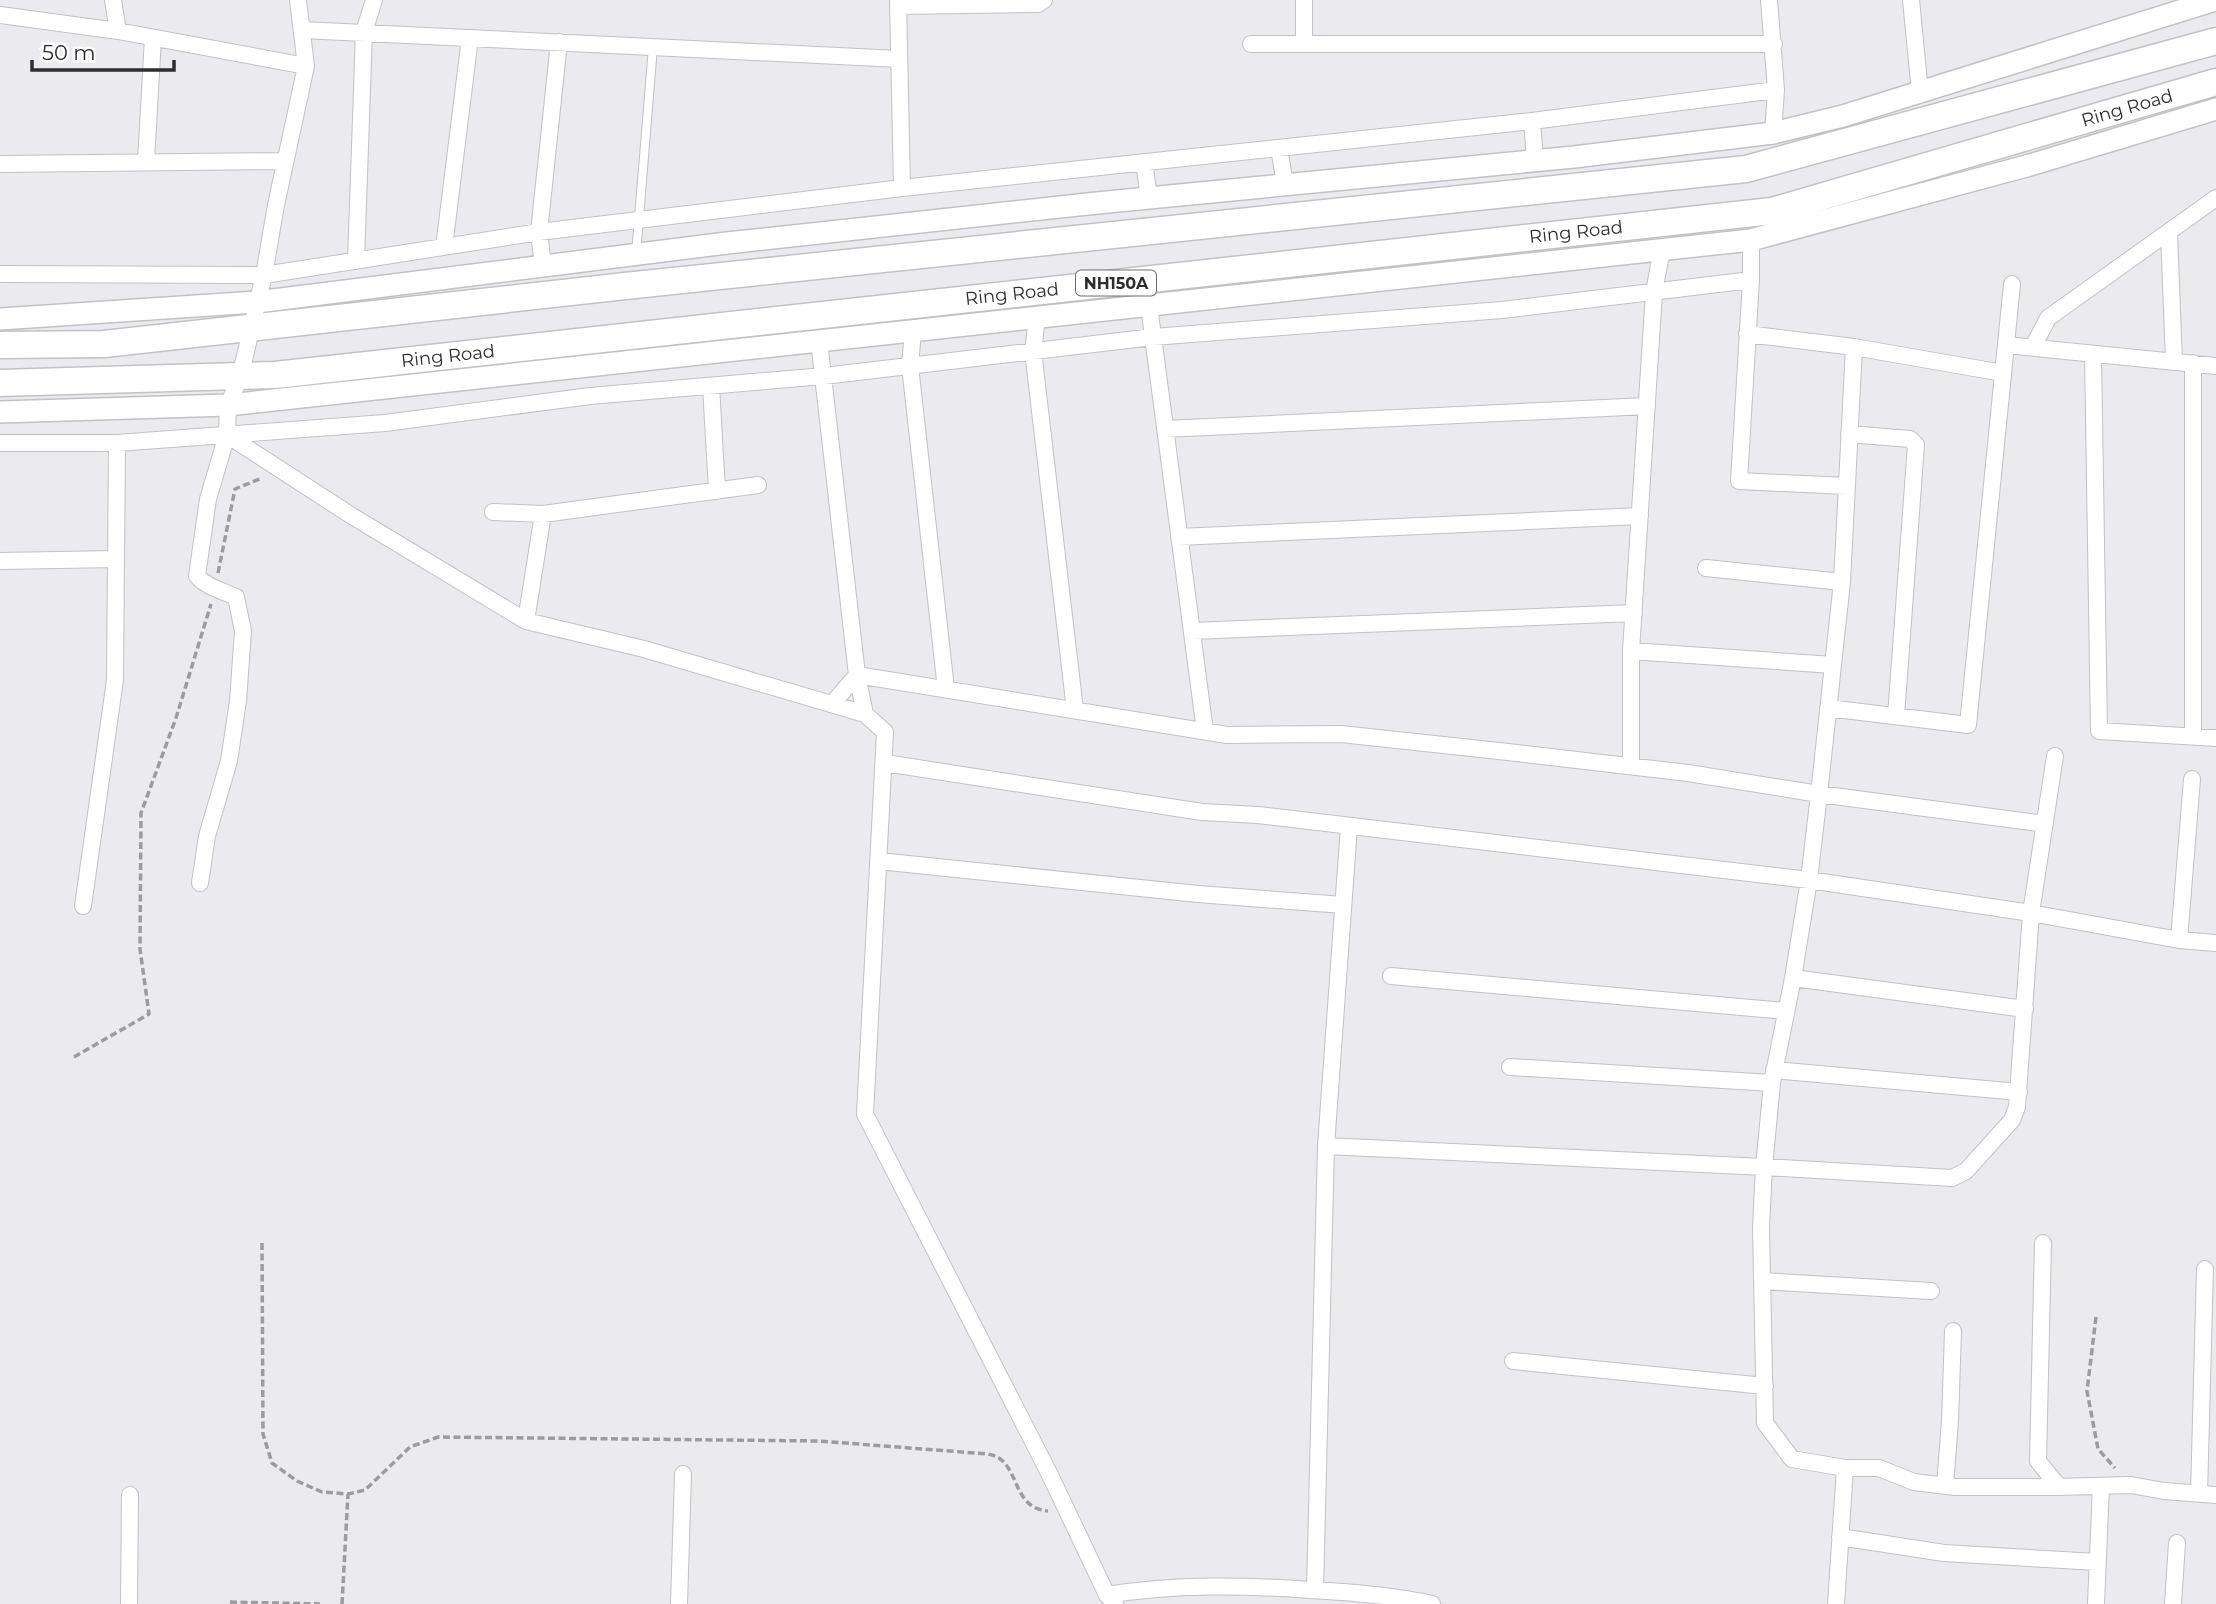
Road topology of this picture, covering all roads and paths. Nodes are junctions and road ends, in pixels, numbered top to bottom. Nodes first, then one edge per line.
1 (113, 0) edge
2 (298, 0) edge
3 (374, 0) edge
4 (1044, 0) edge
5 (1304, 0) edge
6 (1769, 0) edge
7 (1912, 0) edge
8 (2215, 0) edge
9 (898, 3) edge
10 (0, 15) edge
11 (302, 30) junction
12 (118, 31) junction
13 (364, 32) junction
14 (153, 38) junction
15 (470, 38) junction
16 (2216, 41) edge
17 (559, 42) junction
18 (1304, 43) junction
19 (1251, 44) dead end
20 (1774, 44) junction
21 (653, 47) junction
22 (899, 59) junction
23 (306, 66) junction
24 (2216, 82) edge
25 (1776, 90) junction
26 (1920, 92) junction
27 (2216, 110) edge
28 (1532, 121) junction
29 (1773, 133) junction
30 (1279, 148) junction
31 (1535, 160) junction
32 (146, 161) junction
33 (285, 161) junction
34 (1144, 162) junction
35 (0, 164) edge
36 (1285, 184) junction
37 (902, 188) junction
38 (1149, 198) junction
39 (2216, 198) edge
40 (640, 219) junction
41 (539, 232) junction
42 (2169, 233) junction
43 (1751, 240) junction
44 (443, 247) junction
45 (1662, 249) junction
46 (636, 254) junction
47 (356, 261) junction
48 (543, 265) junction
49 (0, 274) edge
50 (264, 275) junction
51 (1751, 280) junction
52 (2012, 284) dead end
53 (1654, 292) junction
54 (257, 302) junction
55 (1149, 306) junction
56 (1037, 318) junction
57 (0, 319) edge
58 (251, 328) junction
59 (913, 331) junction
60 (1747, 334) junction
61 (1153, 337) junction
62 (819, 341) junction
63 (0, 345) edge
64 (2006, 345) junction
65 (1854, 347) junction
66 (2033, 348) junction
67 (1034, 351) junction
68 (2093, 354) junction
69 (2174, 361) junction
70 (2193, 363) junction
71 (910, 366) junction
72 (2216, 366) edge
73 (2003, 373) junction
74 (824, 376) junction
75 (240, 377) junction
76 (0, 383) edge
77 (711, 386) junction
78 (228, 405) junction
79 (1647, 406) junction
80 (0, 412) edge
81 (1165, 429) junction
82 (1849, 434) junction
83 (227, 435) junction
84 (0, 443) edge
85 (117, 443) junction
86 (280, 470) junction
87 (758, 485) dead end
88 (1846, 486) junction
89 (717, 491) junction
90 (493, 512) dead end
91 (542, 514) junction
92 (1640, 516) junction
93 (1179, 537) junction
94 (116, 559) junction
95 (0, 561) edge
96 (1706, 568) dead end
97 (1842, 582) junction
98 (215, 587) junction
99 (1634, 613) junction
100 (526, 621) junction
101 (1192, 631) junction
102 (1632, 651) junction
103 (1833, 665) junction
104 (857, 675) junction
105 (946, 690) junction
106 (832, 704) junction
107 (1828, 708) junction
108 (1075, 710) junction
109 (865, 714) junction
110 (1896, 716) junction
111 (1205, 731) junction
112 (2193, 736) junction
113 (2216, 738) edge
114 (2055, 756) dead end
115 (885, 763) junction
116 (1631, 766) junction
117 (2192, 779) dead end
118 (1819, 794) junction
119 (2045, 824) junction
120 (1349, 826) junction
121 (879, 862) junction
122 (1809, 880) junction
123 (200, 883) dead end
124 (1343, 905) junction
125 (83, 906) dead end
126 (2031, 913) junction
127 (2179, 940) junction
128 (2216, 943) edge
129 (1391, 976) dead end
130 (1793, 978) junction
131 (2025, 1009) junction
132 (1786, 1011) junction
133 (74, 1057) dead end
134 (1510, 1067) dead end
135 (1773, 1077) junction
136 (2019, 1092) junction
137 (1326, 1146) junction
138 (1764, 1167) junction
139 (262, 1242) dead end
140 (2043, 1243) dead end
141 (2205, 1269) dead end
142 (1762, 1281) junction
143 (1931, 1291) dead end
144 (2096, 1317) dead end
145 (1953, 1331) dead end
146 (1513, 1361) dead end
147 (1765, 1386) junction
148 (1845, 1468) junction
149 (683, 1474) dead end
150 (1945, 1485) junction
151 (2131, 1485) junction
152 (2101, 1486) junction
153 (2059, 1487) junction
154 (348, 1494) junction
155 (2199, 1494) junction
156 (130, 1495) dead end
157 (2216, 1495) edge
158 (1067, 1511) junction
159 (1840, 1537) junction
160 (2177, 1543) dead end
161 (2097, 1562) junction
162 (1315, 1590) junction
163 (1111, 1600) edge
164 (230, 1602) dead end
165 (129, 1604) edge
166 (320, 1604) edge
167 (342, 1604) edge
168 (679, 1604) edge
169 (1432, 1604) edge
170 (1836, 1604) edge
171 (2096, 1604) edge
172 (2173, 1604) edge

1 - 12 street
2 - 11 street
3 - 13 street
4 - 9 street
5 - 18 street
6 - 20 street
7 - 26 street
8 - 26 street
9 - 22 street
10 - 12 street
11 - 13 street
11 - 23 street
12 - 14 street
13 - 15 street
13 - 47 street
14 - 23 street
14 - 32 street
15 - 17 street
15 - 44 street
16 - 58 highway
17 - 21 street
17 - 41 street
18 - 19 street
18 - 20 street
20 - 25 street
21 - 22 street
21 - 40 lane
22 - 37 street
23 - 33 street
24 - 75 highway, Ring Road / NH150A
25 - 28 street
25 - 29 street
26 - 29 street
27 - 43 street
28 - 30 street
28 - 31 street
29 - 31 street
30 - 34 street
30 - 36 street
31 - 36 street
32 - 33 street
32 - 35 street
33 - 50 street
34 - 37 street
34 - 38 street
36 - 38 street
37 - 40 street
38 - 46 street
39 - 42 street
40 - 41 street
40 - 46 lane
41 - 44 street
41 - 48 street
42 - 66 street
42 - 69 street
43 - 45 street
43 - 51 street
44 - 47 street
45 - 53 street
45 - 55 street
46 - 48 street
47 - 50 street
48 - 54 street
49 - 50 street
50 - 54 street
51 - 53 street
51 - 60 street
52 - 64 street
53 - 61 street
53 - 79 street
54 - 57 street
54 - 58 street
55 - 56 street
55 - 61 street
56 - 59 street
56 - 67 street
58 - 63 highway
58 - 75 street
59 - 62 street
59 - 71 street
60 - 65 street
60 - 88 street
61 - 67 street
61 - 81 street
62 - 74 street
62 - 78 street
64 - 66 street
64 - 73 street
65 - 73 street
65 - 82 street
66 - 68 street
67 - 71 street
67 - 108 street
68 - 69 street
68 - 112 street
69 - 70 street
70 - 72 street
70 - 112 street
71 - 74 street
71 - 105 street
73 - 110 street
74 - 77 street
74 - 104 street
75 - 76 highway, Ring Road / NH150A
75 - 78 street
77 - 83 street
77 - 89 street
78 - 80 street
78 - 83 street
79 - 81 street
79 - 92 street
81 - 93 street
82 - 88 street
82 - 110 street
83 - 85 street
83 - 86 street
83 - 98 street
84 - 85 street
85 - 94 street
86 - 98 path
86 - 100 street
87 - 89 street
88 - 97 street
89 - 91 street
90 - 91 street
91 - 100 street
92 - 93 street
92 - 99 street
93 - 101 street
94 - 95 street
94 - 125 street
96 - 97 street
97 - 103 street
98 - 123 street
98 - 133 path
99 - 101 street
99 - 102 street
100 - 106 street
101 - 111 street
102 - 103 street
102 - 116 street
103 - 107 street
104 - 105 street
104 - 106 street
104 - 109 street
105 - 108 street
106 - 109 street
107 - 110 street
107 - 118 street
108 - 111 street
109 - 115 street
111 - 116 street
112 - 113 street
114 - 119 street
115 - 120 street
115 - 121 street
116 - 118 street
117 - 127 street
118 - 119 street
118 - 122 street
119 - 126 street
120 - 122 street
120 - 124 street
121 - 124 street
121 - 158 street
122 - 126 street
122 - 130 street
124 - 137 street
126 - 127 street
126 - 131 street
127 - 128 street
129 - 132 street
130 - 131 street
130 - 132 street
131 - 136 street
132 - 135 street
134 - 135 street
135 - 136 street
135 - 138 street
136 - 138 street
137 - 138 street
137 - 162 street
138 - 142 street
139 - 154 path
140 - 153 street
141 - 155 street
142 - 143 street
142 - 147 street
144 - 151 path
145 - 150 street
146 - 147 street
147 - 148 street
148 - 150 street
148 - 159 street
149 - 168 street
150 - 153 street
151 - 152 street
151 - 155 street
152 - 153 street
152 - 161 street
154 - 158 path
154 - 167 path
155 - 157 street
156 - 165 street
158 - 163 street
159 - 161 street
159 - 170 street
160 - 172 street
161 - 171 street
162 - 163 street
162 - 169 street
164 - 166 path

